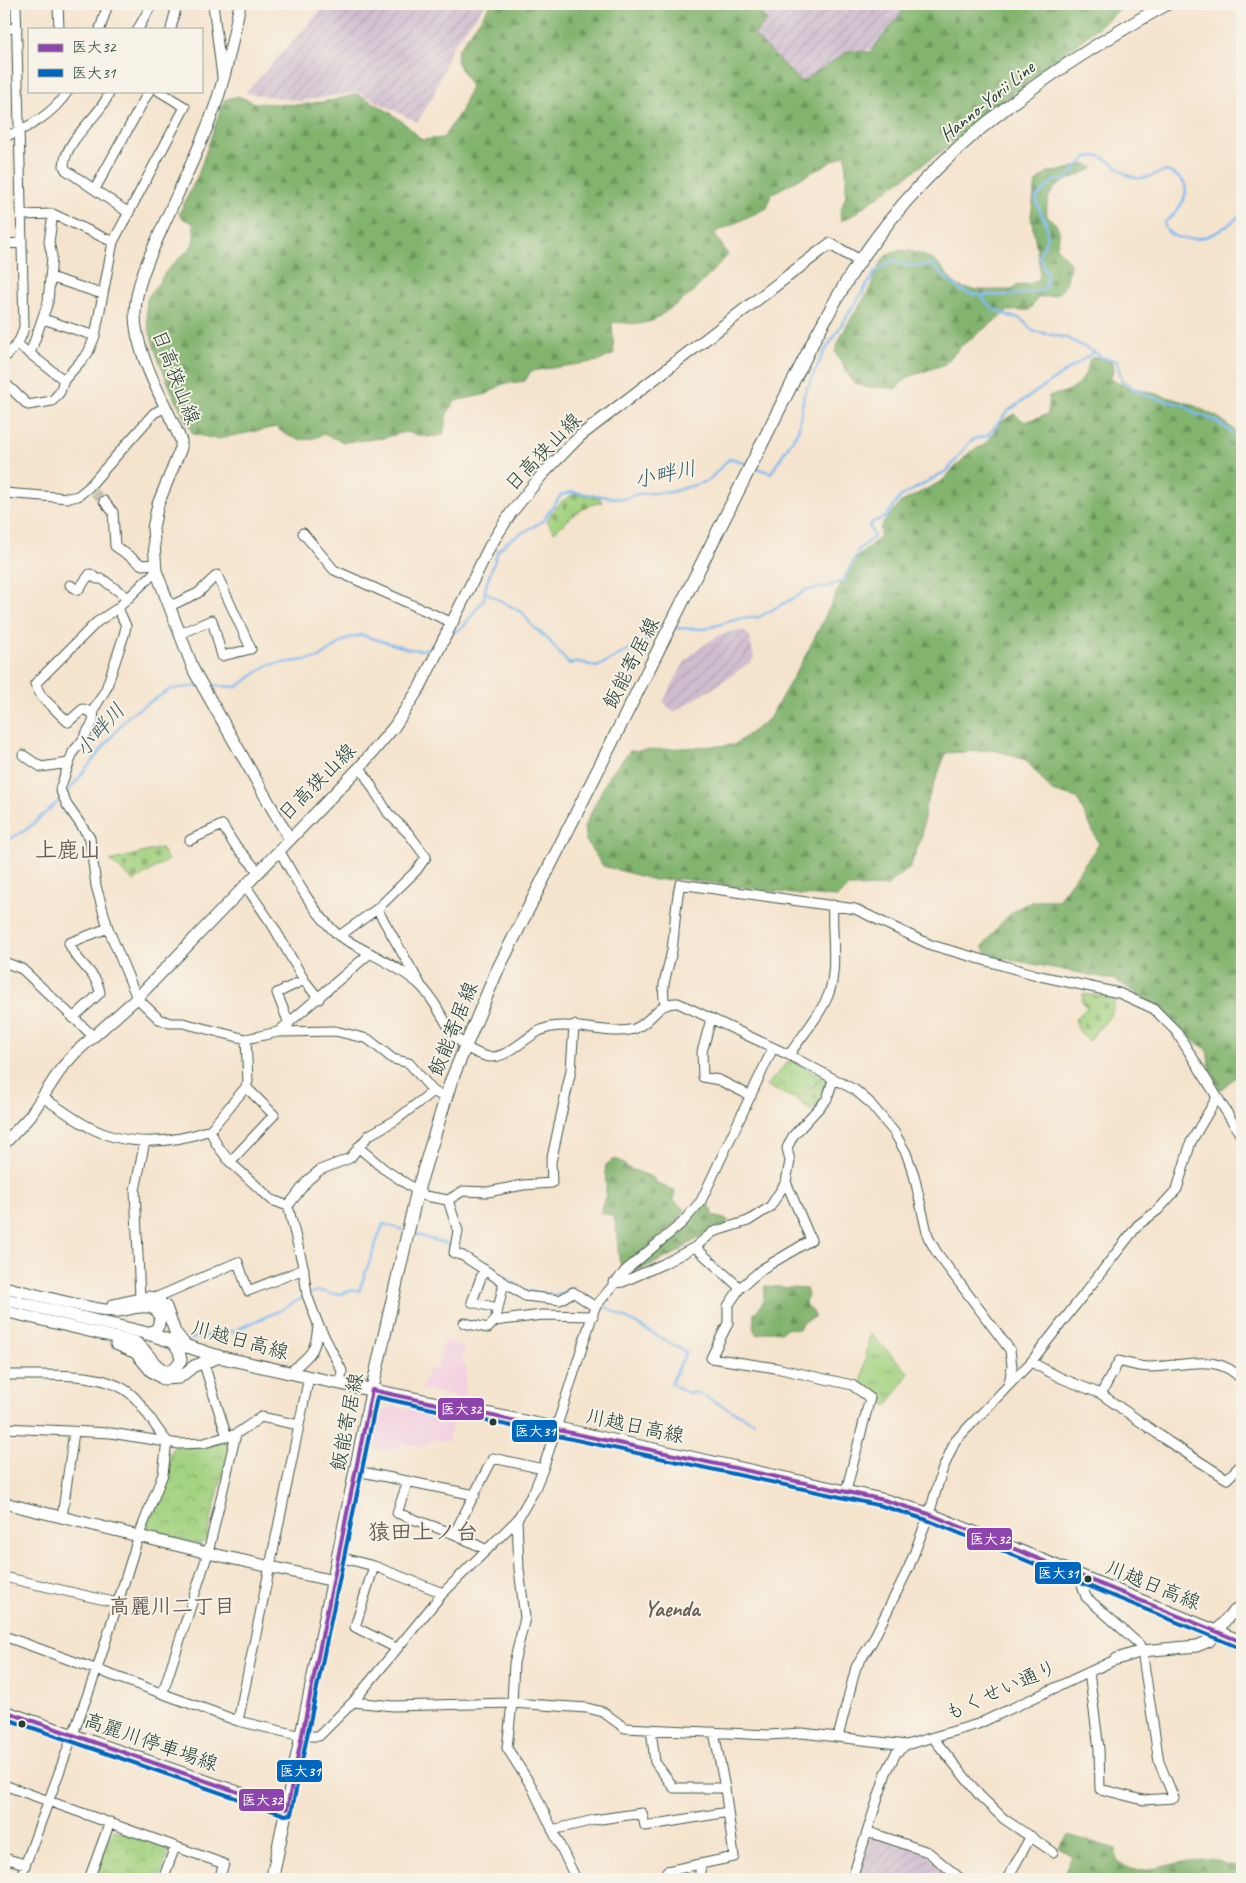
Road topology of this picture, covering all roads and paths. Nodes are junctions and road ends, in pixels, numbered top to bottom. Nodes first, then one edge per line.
1 (16, 4) edge
2 (58, 4) edge
3 (108, 4) edge
4 (152, 4) edge
5 (177, 4) edge
6 (213, 4) edge
7 (240, 4) edge
8 (1167, 4) edge
9 (18, 28) junction
10 (59, 28) edge
11 (100, 28) edge
12 (139, 28) edge
13 (171, 28) edge
14 (4, 29) edge
15 (223, 79) junction
16 (67, 92) edge
17 (109, 92) edge
18 (148, 92) edge
19 (161, 92) edge
20 (20, 131) junction
21 (4, 137) edge
22 (95, 189) junction
23 (129, 213) junction
24 (53, 214) junction
25 (22, 215) junction
26 (113, 242) junction
27 (22, 243) junction
28 (4, 244) edge
29 (860, 261) junction
30 (50, 277) junction
31 (102, 294) junction
32 (43, 318) junction
33 (95, 336) junction
34 (17, 344) junction
35 (30, 354) junction
36 (4, 358) edge
37 (64, 380) junction
38 (4, 382) edge
39 (166, 407) junction
40 (4, 493) edge
41 (104, 501) tunnel mouth
42 (303, 533) dead end
43 (155, 567) junction
44 (70, 585) dead end
45 (128, 598) junction
46 (170, 606) junction
47 (118, 608) junction
48 (451, 627) junction
49 (179, 634) junction
50 (93, 713) junction
51 (23, 755) dead end
52 (69, 763) junction
53 (360, 767) junction
54 (289, 838) junction
55 (190, 840) dead end
56 (279, 850) junction
57 (258, 871) junction
58 (245, 885) junction
59 (833, 905) junction
60 (377, 908) junction
61 (108, 928) junction
62 (339, 936) junction
63 (369, 954) junction
64 (4, 962) edge
65 (304, 980) junction
66 (421, 986) junction
67 (137, 998) junction
68 (319, 998) junction
69 (665, 1004) junction
70 (73, 1018) junction
71 (711, 1019) junction
72 (289, 1024) junction
73 (574, 1025) junction
74 (278, 1032) junction
75 (94, 1037) junction
76 (246, 1039) junction
77 (465, 1046) junction
78 (773, 1048) junction
79 (790, 1055) junction
80 (833, 1080) junction
81 (246, 1086) junction
82 (433, 1090) junction
83 (750, 1096) junction
84 (43, 1098) junction
85 (445, 1098) junction
86 (1216, 1099) junction
87 (210, 1130) junction
88 (1242, 1137) edge
89 (145, 1141) junction
90 (4, 1144) edge
91 (358, 1147) junction
92 (230, 1162) junction
93 (786, 1182) junction
94 (417, 1192) junction
95 (448, 1200) junction
96 (288, 1206) junction
97 (695, 1247) junction
98 (304, 1269) junction
99 (484, 1269) junction
100 (504, 1283) junction
101 (613, 1283) junction
102 (4, 1287) edge
103 (740, 1288) junction
104 (140, 1298) junction
105 (155, 1298) junction
106 (4, 1299) edge
107 (96, 1307) junction
108 (497, 1308) junction
109 (4, 1311) edge
110 (594, 1311) junction
111 (495, 1321) junction
112 (464, 1323) dead end
113 (318, 1324) junction
114 (65, 1325) junction
115 (146, 1333) junction
116 (172, 1342) junction
117 (187, 1347) junction
118 (220, 1357) junction
119 (203, 1361) junction
120 (1030, 1362) junction
121 (289, 1373) junction
122 (4, 1375) edge
123 (309, 1377) junction
124 (1242, 1380) edge
125 (340, 1384) junction
126 (1009, 1384) junction
127 (372, 1390) junction
128 (1101, 1394) junction
129 (299, 1425) junction
130 (4, 1428) edge
131 (556, 1428) junction
132 (74, 1432) junction
133 (231, 1435) junction
134 (167, 1441) junction
135 (1242, 1464) edge
136 (543, 1469) junction
137 (356, 1470) junction
138 (408, 1481) junction
139 (846, 1491) junction
140 (475, 1495) junction
141 (4, 1503) edge
142 (929, 1514) junction
143 (62, 1517) junction
144 (517, 1520) junction
145 (454, 1534) junction
146 (139, 1535) junction
147 (487, 1550) junction
148 (208, 1553) junction
149 (340, 1557) junction
150 (374, 1566) junction
151 (271, 1567) junction
152 (1079, 1576) junction
153 (4, 1577) edge
154 (334, 1581) junction
155 (444, 1594) junction
156 (118, 1603) junction
157 (1242, 1605) edge
158 (1218, 1632) junction
159 (4, 1636) edge
160 (1242, 1642) edge
161 (396, 1648) junction
162 (1142, 1651) junction
163 (1117, 1659) joint
164 (97, 1669) junction
165 (1088, 1672) junction
166 (163, 1692) junction
167 (353, 1702) junction
168 (512, 1703) junction
169 (4, 1711) edge
170 (238, 1721) junction
171 (651, 1729) junction
172 (714, 1732) junction
173 (73, 1735) junction
174 (302, 1736) junction
175 (838, 1737) junction
176 (933, 1738) junction
177 (906, 1746) junction
178 (4, 1785) edge
179 (725, 1788) junction
180 (49, 1800) junction
181 (287, 1809) junction
182 (728, 1812) junction
183 (110, 1822) junction
184 (552, 1830) junction
185 (869, 1832) junction
186 (1031, 1836) junction
187 (175, 1847) junction
188 (1053, 1852) dead end
189 (4, 1858) edge
190 (25, 1864) junction
191 (701, 1865) junction
192 (667, 1871) dead end
193 (20, 1879) edge
194 (89, 1879) edge
195 (163, 1879) edge
196 (219, 1879) edge
197 (272, 1879) edge
198 (576, 1879) edge
199 (699, 1879) edge
200 (852, 1879) edge
201 (961, 1879) edge
202 (1006, 1879) edge

1 - 9 street
2 - 10 street
3 - 11 street
4 - 12 street
5 - 13 street
6 - 15 street
7 - 15 main road, 日高狭山線
8 - 29 main road, Hanno-Yorii Line
9 - 14 street
9 - 20 street
15 - 39 main road, 日高狭山線
16 - 20 street
17 - 22 street
18 - 22 street
19 - 23 street
20 - 21 street
20 - 25 street
22 - 23 street
23 - 26 street
24 - 25 street
24 - 26 street
24 - 30 street
25 - 27 street
26 - 31 street
27 - 28 street
27 - 34 street
29 - 48 main road, 日高狭山線
29 - 77 main road, 飯能寄居線
30 - 31 street
30 - 32 street
31 - 33 street
32 - 33 street
32 - 35 street
33 - 37 street
34 - 35 street
34 - 36 street
35 - 37 street
37 - 38 street
39 - 40 street
39 - 43 main road, 日高狭山線
41 - 43 street
42 - 48 street
43 - 45 street
43 - 46 main road, 日高狭山線
44 - 45 street
45 - 47 street
46 - 49 main road, 日高狭山線
46 - 49 street
47 - 50 street
47 - 50 street
48 - 53 main road, 日高狭山線
49 - 54 main road, 日高狭山線
50 - 52 street
51 - 52 street
52 - 61 street
53 - 54 main road, 日高狭山線
53 - 60 street
54 - 56 main road
55 - 57 street
56 - 57 main road
56 - 62 street
57 - 58 main road
58 - 65 street
58 - 67 main road
59 - 69 street
59 - 79 street
59 - 86 street
60 - 62 street
60 - 66 street
61 - 67 street
61 - 70 street
62 - 63 street
63 - 66 street
63 - 68 street
64 - 70 street
65 - 68 street
65 - 72 street
66 - 77 street
67 - 75 main road
67 - 76 street
68 - 72 street
69 - 71 street
69 - 73 street
70 - 75 street
71 - 78 street
71 - 83 street
72 - 74 street
73 - 77 street
73 - 95 street
74 - 76 street
74 - 82 street
75 - 84 main road
76 - 81 street
77 - 85 main road, 飯能寄居線
78 - 79 street
78 - 83 street
79 - 80 street
80 - 93 street
80 - 126 street
81 - 87 street
81 - 92 street
82 - 85 street
82 - 91 street
83 - 101 street
84 - 89 street
84 - 90 main road
85 - 94 main road, 飯能寄居線
86 - 88 street
86 - 120 street
87 - 89 street
87 - 92 street
89 - 104 street
91 - 94 street
91 - 96 street
92 - 96 street
93 - 97 street
93 - 103 street
94 - 95 street
94 - 127 main road, 飯能寄居線
95 - 99 street
96 - 98 street
97 - 101 street
97 - 103 street
98 - 105 street
98 - 113 street
99 - 100 street
99 - 108 street
100 - 108 street
100 - 110 street
101 - 110 street
102 - 107 main road
103 - 139 street
104 - 105 main road
104 - 107 main road
105 - 117 main road
106 - 115 main road, 川越日高線
107 - 115 main road
108 - 111 street
109 - 114 main road
110 - 111 street
110 - 131 street
111 - 112 street
113 - 121 street
113 - 125 street
114 - 116 main road
114 - 119 main road
115 - 116 main road, 川越日高線
116 - 117 main road, 川越日高線
117 - 118 main road, 川越日高線
118 - 119 main road
118 - 121 main road, 川越日高線
119 - 133 street
120 - 126 street
120 - 128 street
121 - 123 main road, 川越日高線
122 - 134 street
123 - 125 main road, 川越日高線
123 - 129 street
124 - 128 street
125 - 127 main road, 川越日高線
126 - 142 street
127 - 131 main road, 川越日高線
127 - 137 main road, 飯能寄居線
128 - 135 street
129 - 133 street
129 - 151 street
130 - 132 street
131 - 136 street
131 - 139 main road, 川越日高線
132 - 134 street
132 - 143 street
133 - 134 street
133 - 148 street
134 - 146 street
136 - 140 street
136 - 144 street
137 - 138 street
137 - 149 main road, 飯能寄居線
138 - 140 street
138 - 145 street
139 - 142 main road, 川越日高線
140 - 145 street
141 - 143 main road
142 - 152 main road, 川越日高線
142 - 175 street
143 - 146 main road
144 - 147 street
144 - 168 street
145 - 147 street
146 - 148 main road
146 - 156 street
147 - 155 street
148 - 151 main road
148 - 166 street
149 - 150 street
149 - 154 main road, 飯能寄居線
150 - 155 street
150 - 161 street
151 - 154 main road
151 - 170 street
152 - 158 main road, 川越日高線
152 - 162 street
153 - 156 street
154 - 174 main road, 飯能寄居線
155 - 161 street
156 - 164 street
157 - 158 main road, もくせい通り
158 - 160 main road, 川越日高線
158 - 162 main road, もくせい通り
159 - 164 street
161 - 167 street
162 - 163 main road, もくせい通り
162 - 165 street
163 - 165 street, もくせい通り
164 - 166 street
164 - 173 street
165 - 176 street, もくせい通り
166 - 170 street
167 - 168 street
167 - 174 street
168 - 171 street
168 - 184 street
169 - 173 main road, 高麗川停車場線
170 - 174 street
171 - 172 street
171 - 179 street
172 - 175 street
172 - 179 street
173 - 180 street
173 - 181 main road, 高麗川停車場線
174 - 181 main road, 飯能寄居線
175 - 177 street
176 - 177 street, もくせい通り
176 - 186 street
177 - 185 street
178 - 180 street
179 - 182 street
180 - 183 street
180 - 190 street
181 - 197 main road, 飯能寄居線
182 - 184 street
182 - 191 street
183 - 187 street
183 - 194 street
184 - 198 street
185 - 200 street
185 - 201 street
186 - 188 street
186 - 202 street
187 - 195 street
187 - 196 street
189 - 190 street
190 - 193 street
191 - 192 street
191 - 199 street

